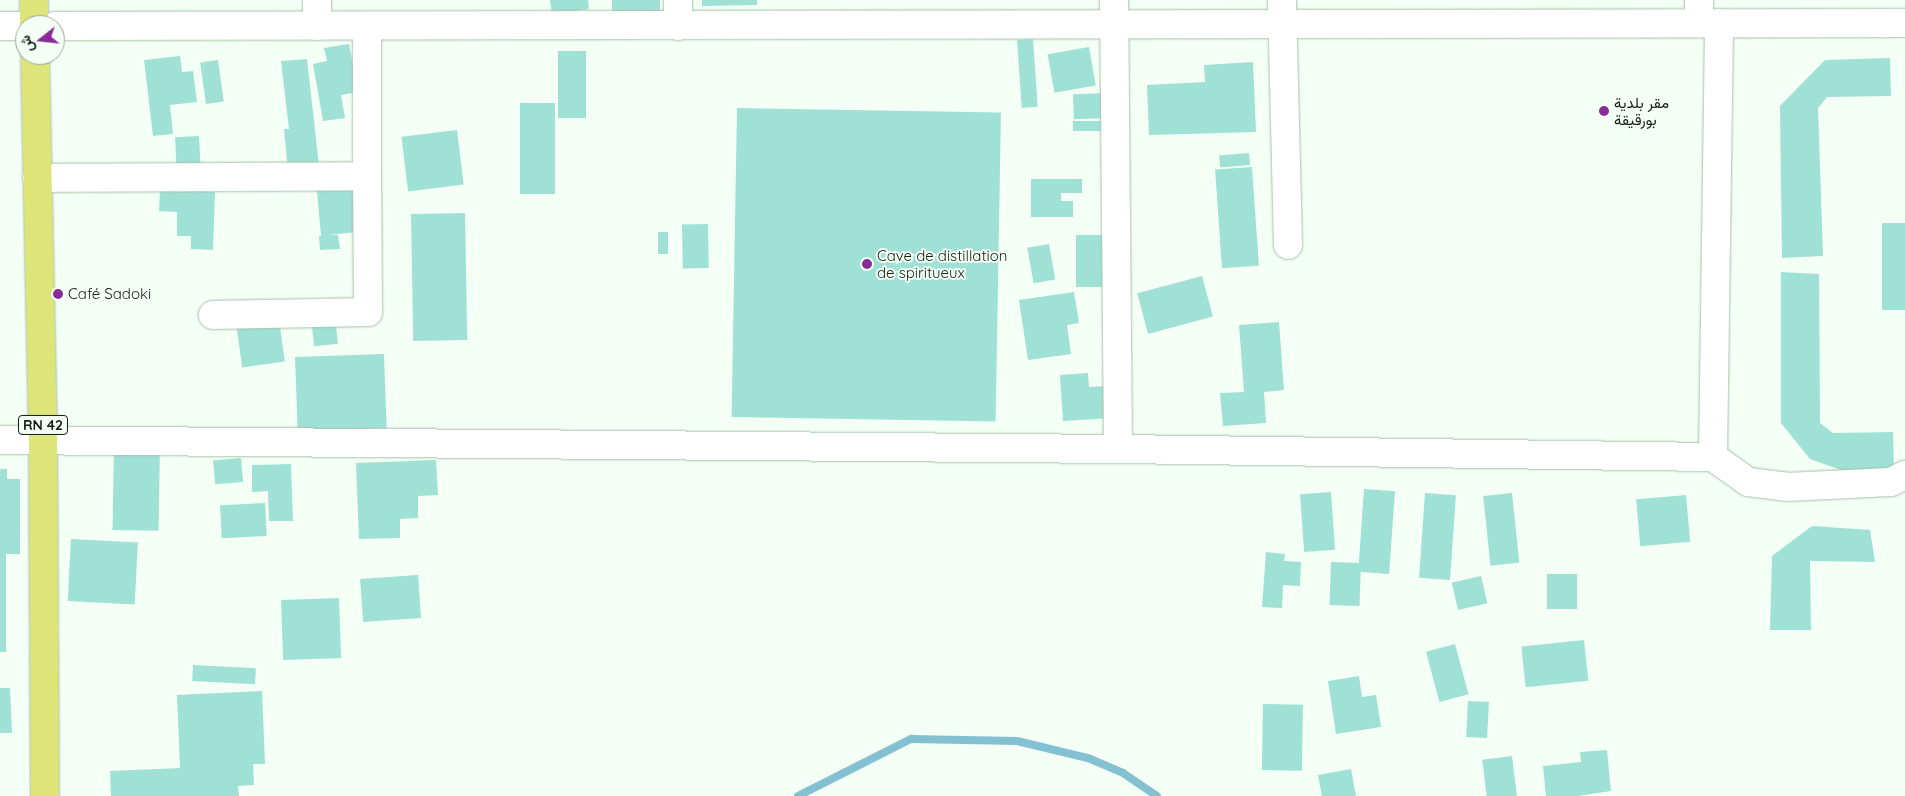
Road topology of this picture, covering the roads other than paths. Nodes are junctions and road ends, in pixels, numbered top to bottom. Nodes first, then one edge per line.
1 (34, 0) edge
2 (1114, 12) edge
3 (1282, 12) edge
4 (317, 13) edge
5 (678, 13) edge
6 (34, 15) edge
7 (1706, 16) edge
8 (1905, 23) edge
9 (0, 26) edge
10 (15, 26) edge
11 (65, 26) edge
12 (367, 26) junction
13 (35, 65) edge
14 (367, 176) junction
15 (37, 178) junction
16 (1288, 245) dead end
17 (213, 315) dead end
18 (0, 440) edge
19 (43, 440) junction
20 (1118, 449) junction
21 (1713, 456) junction
22 (1905, 475) edge
23 (45, 796) edge

1 - 6 main road
2 - 3 street
2 - 5 street
2 - 20 street
3 - 7 street
3 - 16 street
4 - 11 street
4 - 12 street
5 - 12 street
7 - 8 street
7 - 21 street
9 - 10 street
12 - 14 street
13 - 15 main road, RN 42
14 - 15 street
14 - 17 street
15 - 19 main road, RN 42
18 - 19 street
19 - 20 street
19 - 23 main road, RN 42
20 - 21 street
21 - 22 street

